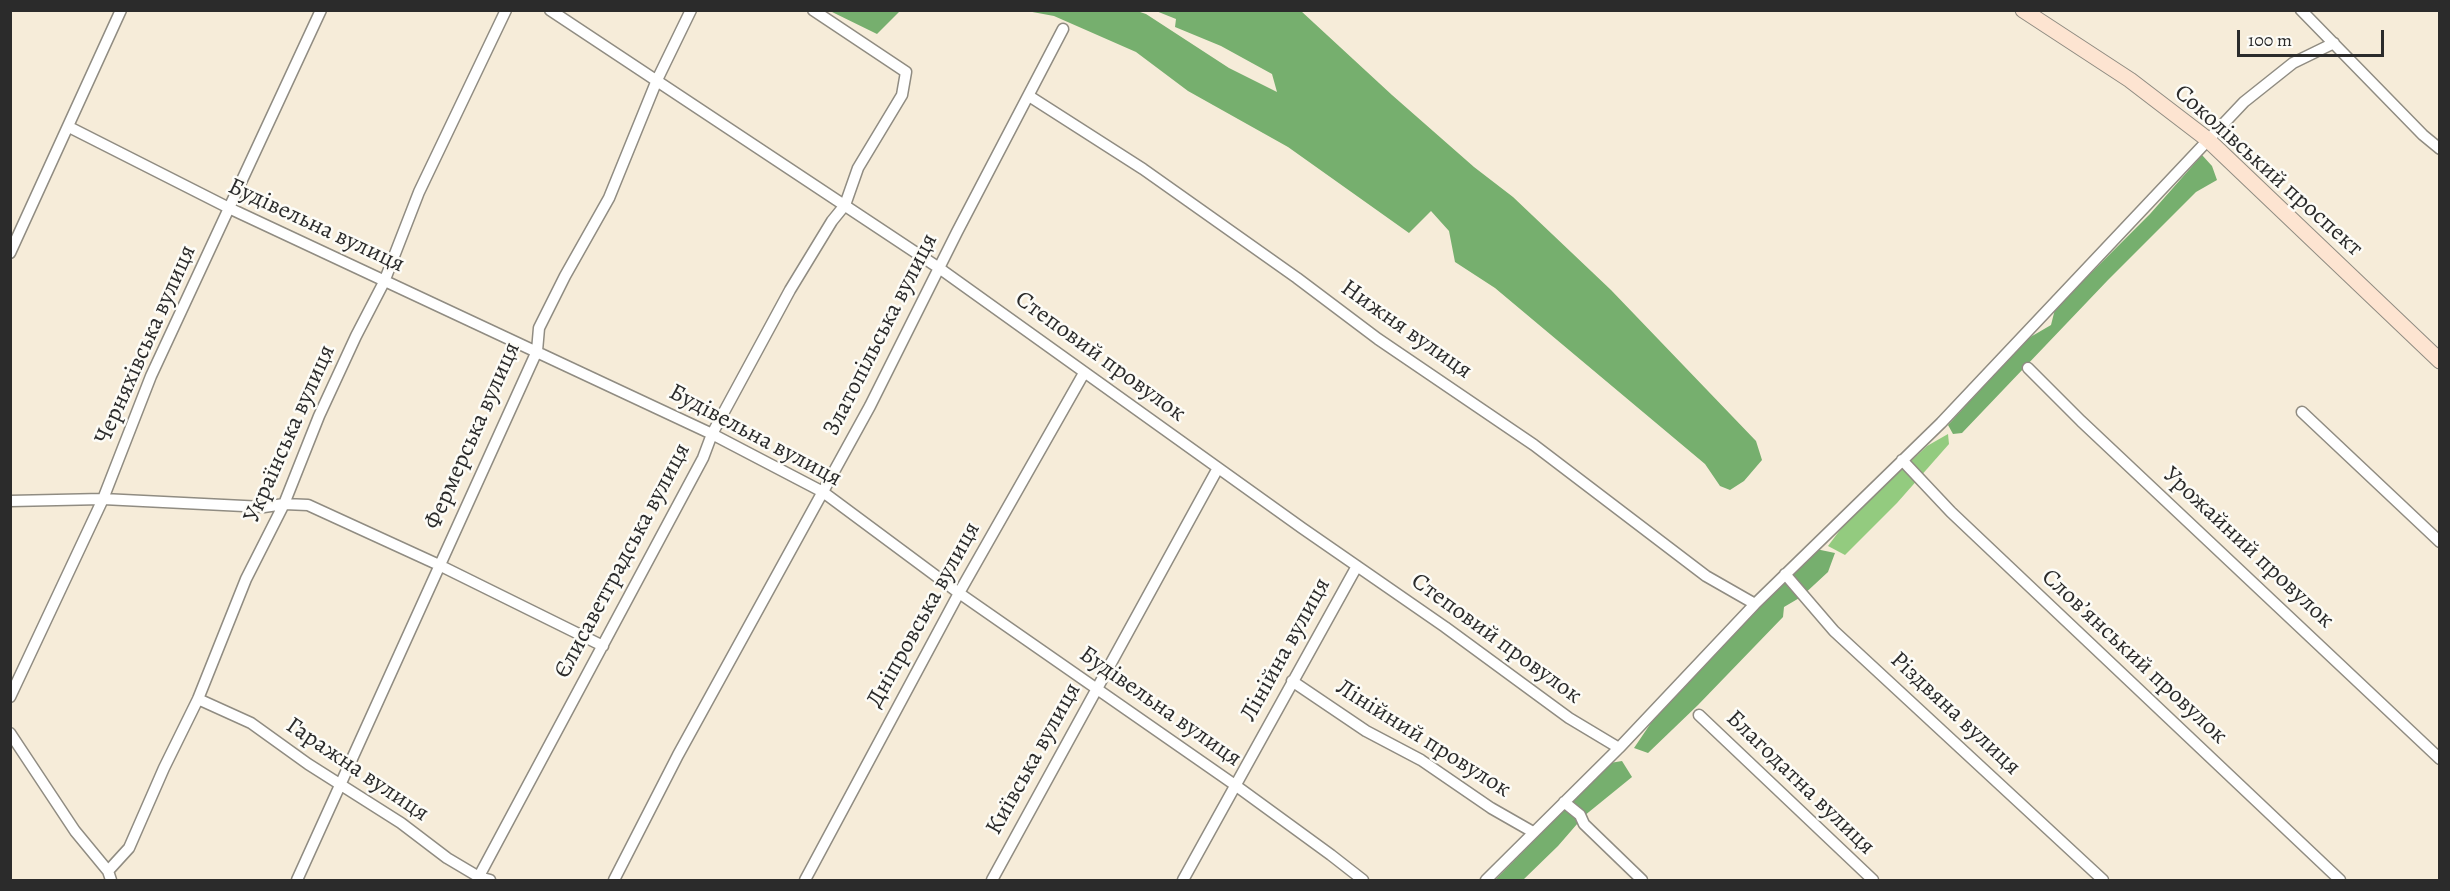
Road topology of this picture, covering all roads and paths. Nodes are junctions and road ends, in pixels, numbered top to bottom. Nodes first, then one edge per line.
1 (121, 10) edge
2 (321, 10) edge
3 (506, 10) edge
4 (550, 10) edge
5 (691, 10) edge
6 (813, 10) edge
7 (2023, 10) edge
8 (2301, 10) edge
9 (1063, 29) dead end
10 (2334, 43) junction
11 (657, 80) junction
12 (1029, 96) junction
13 (69, 127) junction
14 (2206, 139) junction
15 (2439, 149) edge
16 (845, 205) junction
17 (231, 209) junction
18 (10, 253) edge
19 (939, 268) junction
20 (384, 282) junction
21 (537, 351) junction
22 (2439, 361) edge
23 (2028, 368) dead end
24 (1084, 373) junction
25 (2302, 412) dead end
26 (712, 434) junction
27 (1902, 460) junction
28 (1218, 468) junction
29 (823, 492) junction
30 (103, 499) junction
31 (10, 501) edge
32 (284, 504) junction
33 (2439, 542) edge
34 (439, 565) junction
35 (1357, 566) junction
36 (1785, 574) junction
37 (959, 593) junction
38 (1755, 604) junction
39 (603, 646) junction
40 (1292, 681) junction
41 (1096, 689) junction
42 (10, 697) edge
43 (198, 699) junction
44 (1699, 715) dead end
45 (10, 733) edge
46 (1619, 747) junction
47 (2439, 759) edge
48 (340, 783) junction
49 (1235, 785) junction
50 (1564, 802) junction
51 (1533, 832) junction
52 (109, 876) edge
53 (482, 879) edge
54 (297, 880) edge
55 (614, 880) edge
56 (806, 880) edge
57 (992, 880) edge
58 (1183, 880) edge
59 (1363, 880) edge
60 (1486, 880) edge
61 (1642, 880) edge
62 (1873, 880) edge
63 (2103, 880) edge
64 (2340, 880) edge

1 - 13 street
2 - 17 street, Черняхівська вулиця
3 - 20 street, Українська вулиця
4 - 11 street, Степовий провулок
5 - 11 street, Фермерська вулиця
6 - 16 street, Єлисаветградська вулиця
7 - 14 street, Соколівський проспект
8 - 10 street
9 - 12 street, Златопільська вулиця
10 - 14 street
10 - 15 street
11 - 16 street, Степовий провулок
11 - 21 street, Фермерська вулиця
12 - 19 street, Златопільська вулиця
12 - 38 street, Нижня вулиця
13 - 17 street, Будівельна вулиця
13 - 18 street
14 - 22 street, Соколівський проспект
14 - 27 street
16 - 19 street, Степовий провулок
16 - 26 street, Єлисаветградська вулиця
17 - 20 street, Будівельна вулиця
17 - 30 street, Черняхівська вулиця
19 - 24 street, Степовий провулок
19 - 29 street, Златопільська вулиця
20 - 21 street, Будівельна вулиця
20 - 32 street, Українська вулиця
21 - 26 street, Будівельна вулиця
21 - 34 street, Фермерська вулиця
23 - 47 street, Урожайний провулок
24 - 28 street, Степовий провулок
24 - 37 street, Дніпровська вулиця
25 - 33 street
26 - 29 street, Будівельна вулиця
26 - 39 street, Єлисаветградська вулиця
27 - 36 street
27 - 64 street, Словʼянський провулок
28 - 35 street, Степовий провулок
28 - 41 street, Київська вулиця
29 - 37 street, Будівельна вулиця
29 - 55 street, Златопільська вулиця
30 - 31 street
30 - 32 street
30 - 42 street, Черняхівська вулиця
32 - 34 street
32 - 43 street, Українська вулиця
34 - 39 street
34 - 48 street, Фермерська вулиця
35 - 40 street, Лінійна вулиця
35 - 46 street, Степовий провулок
36 - 38 street
36 - 63 street, Різдвяна вулиця
37 - 41 street, Будівельна вулиця
37 - 56 street, Дніпровська вулиця
38 - 46 street
39 - 53 street, Єлисаветградська вулиця
40 - 49 street, Лінійна вулиця
40 - 51 street, Лінійний провулок
41 - 49 street, Будівельна вулиця
41 - 57 street, Київська вулиця
43 - 48 street, Гаражна вулиця
43 - 52 street, Українська вулиця
44 - 62 street, Благодатна вулиця
45 - 52 street
46 - 50 street
48 - 53 street, Гаражна вулиця
48 - 54 street, Фермерська вулиця
49 - 58 street, Лінійна вулиця
49 - 59 street, Будівельна вулиця
50 - 51 street
50 - 61 street
51 - 60 street

